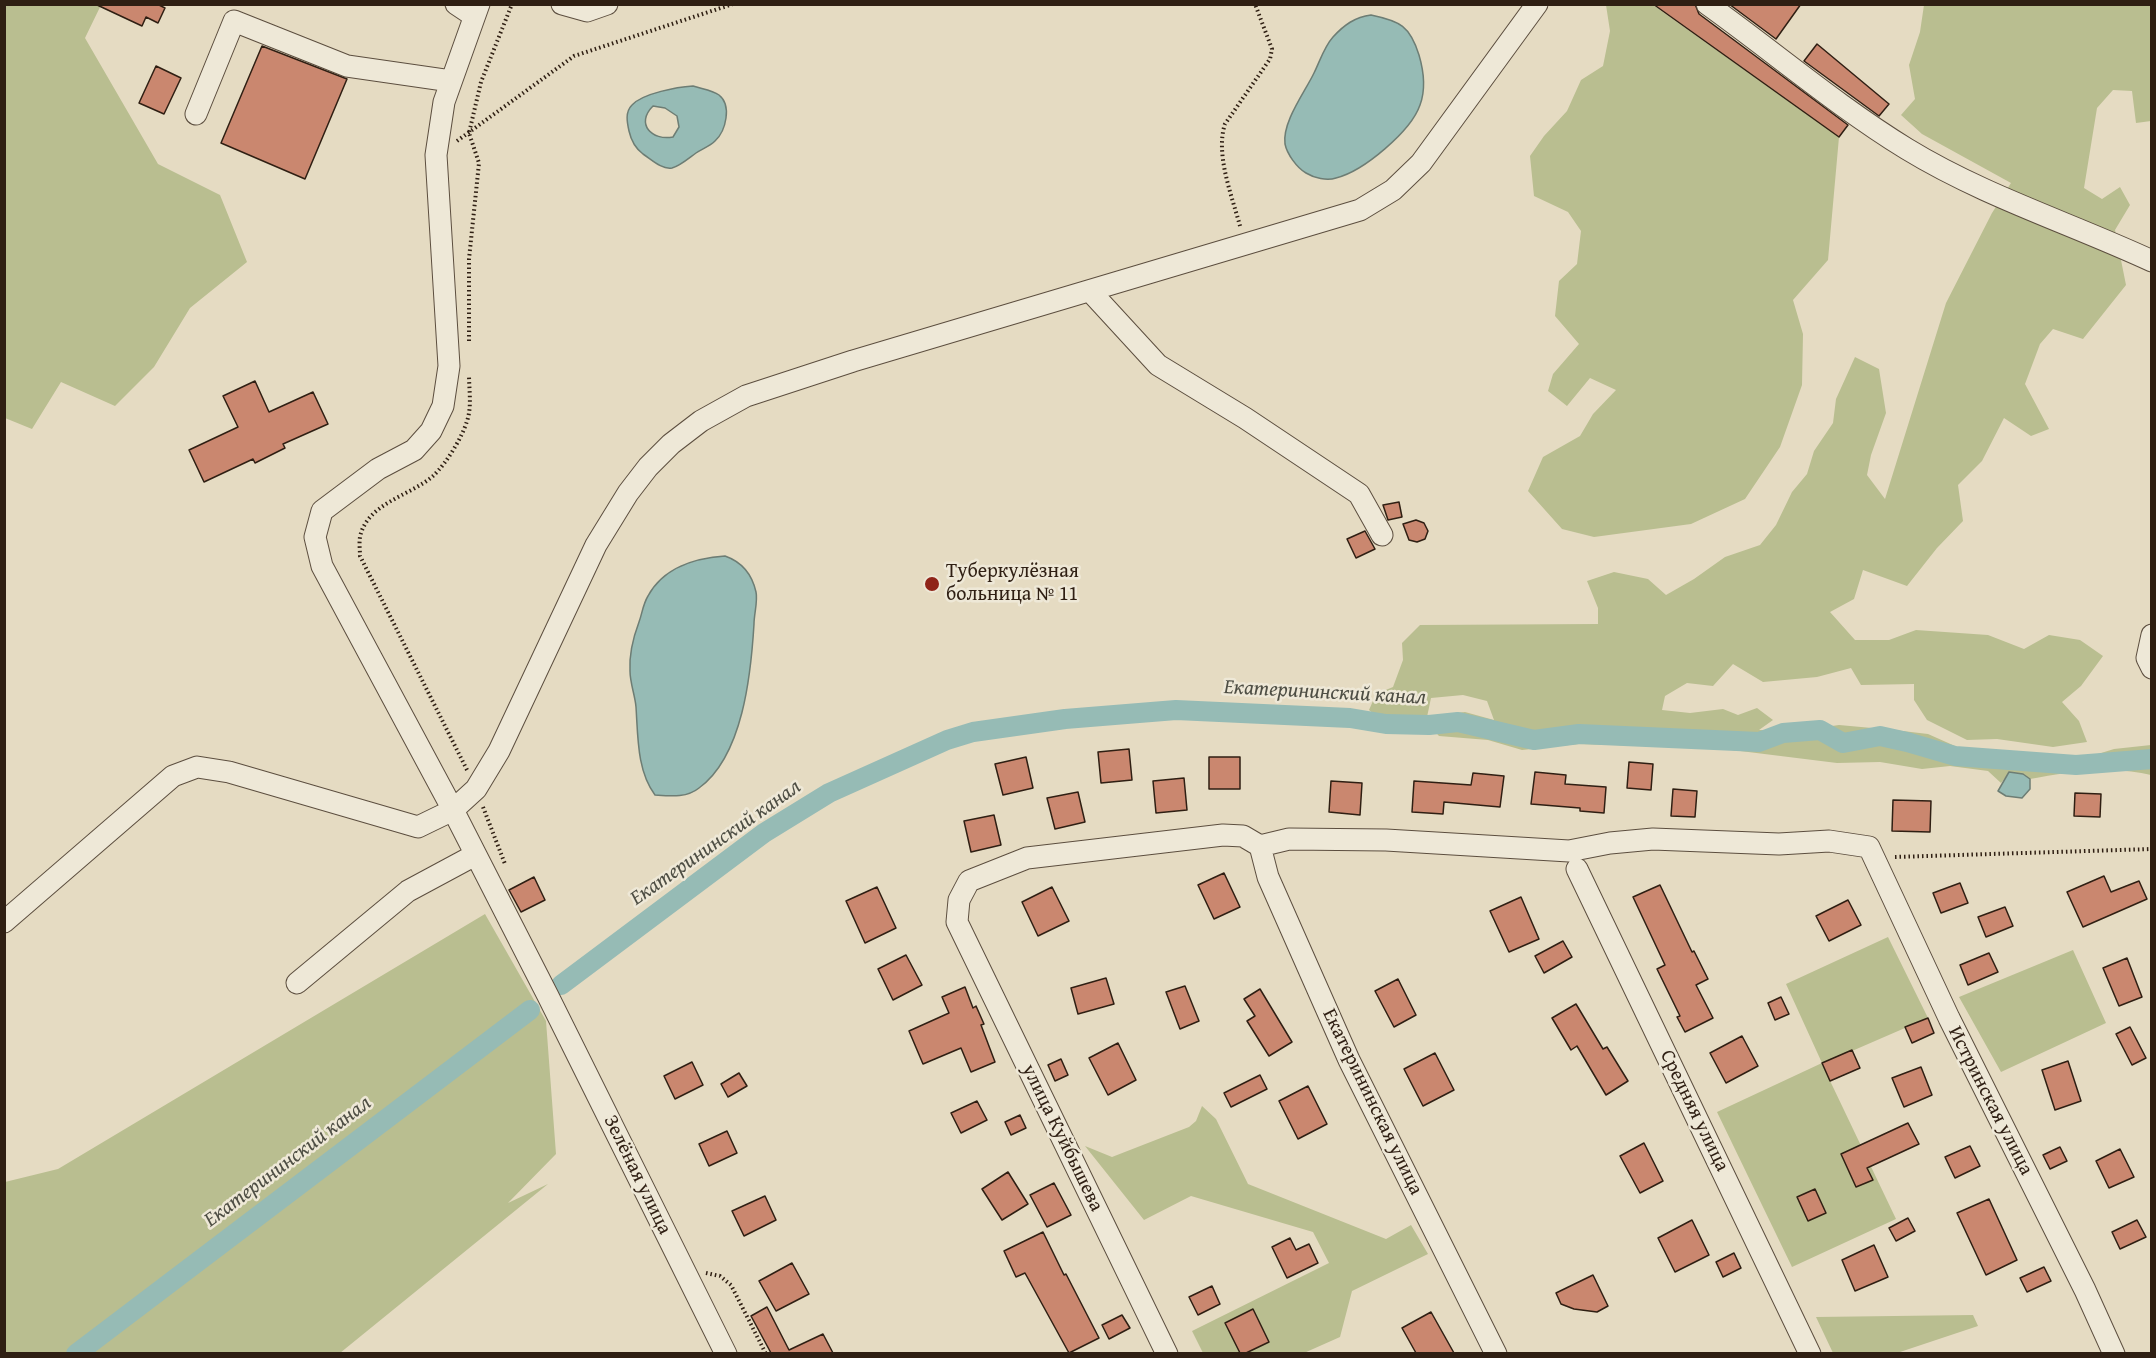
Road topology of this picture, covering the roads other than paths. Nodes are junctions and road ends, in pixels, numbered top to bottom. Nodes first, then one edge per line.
1 (456, 4) edge
2 (562, 4) edge
3 (607, 4) edge
4 (1537, 4) edge
5 (1707, 4) edge
6 (476, 10) edge
7 (451, 81) junction
8 (196, 114) dead end
9 (2151, 261) edge
10 (1090, 291) junction
11 (1382, 535) dead end
12 (2151, 635) edge
13 (2151, 668) edge
14 (453, 810) junction
15 (1260, 846) junction
16 (475, 855) junction
17 (1578, 869) dead end
18 (4, 922) edge
19 (297, 983) dead end
20 (726, 1353) edge
21 (1167, 1353) edge
22 (1496, 1353) edge
23 (1810, 1353) edge
24 (2114, 1353) edge

1 - 6 street
2 - 3 street
4 - 10 street
5 - 9 street
6 - 7 street, Зелёная улица
7 - 8 street
7 - 14 street, Зелёная улица
10 - 11 street
10 - 14 street
12 - 13 street
14 - 16 street, Зелёная улица
14 - 18 street
15 - 21 street, улица Куйбышева
15 - 22 street, Екатерининская улица
15 - 24 street, Истринская улица
16 - 19 street
16 - 20 street, Зелёная улица
17 - 23 street, Средняя улица

